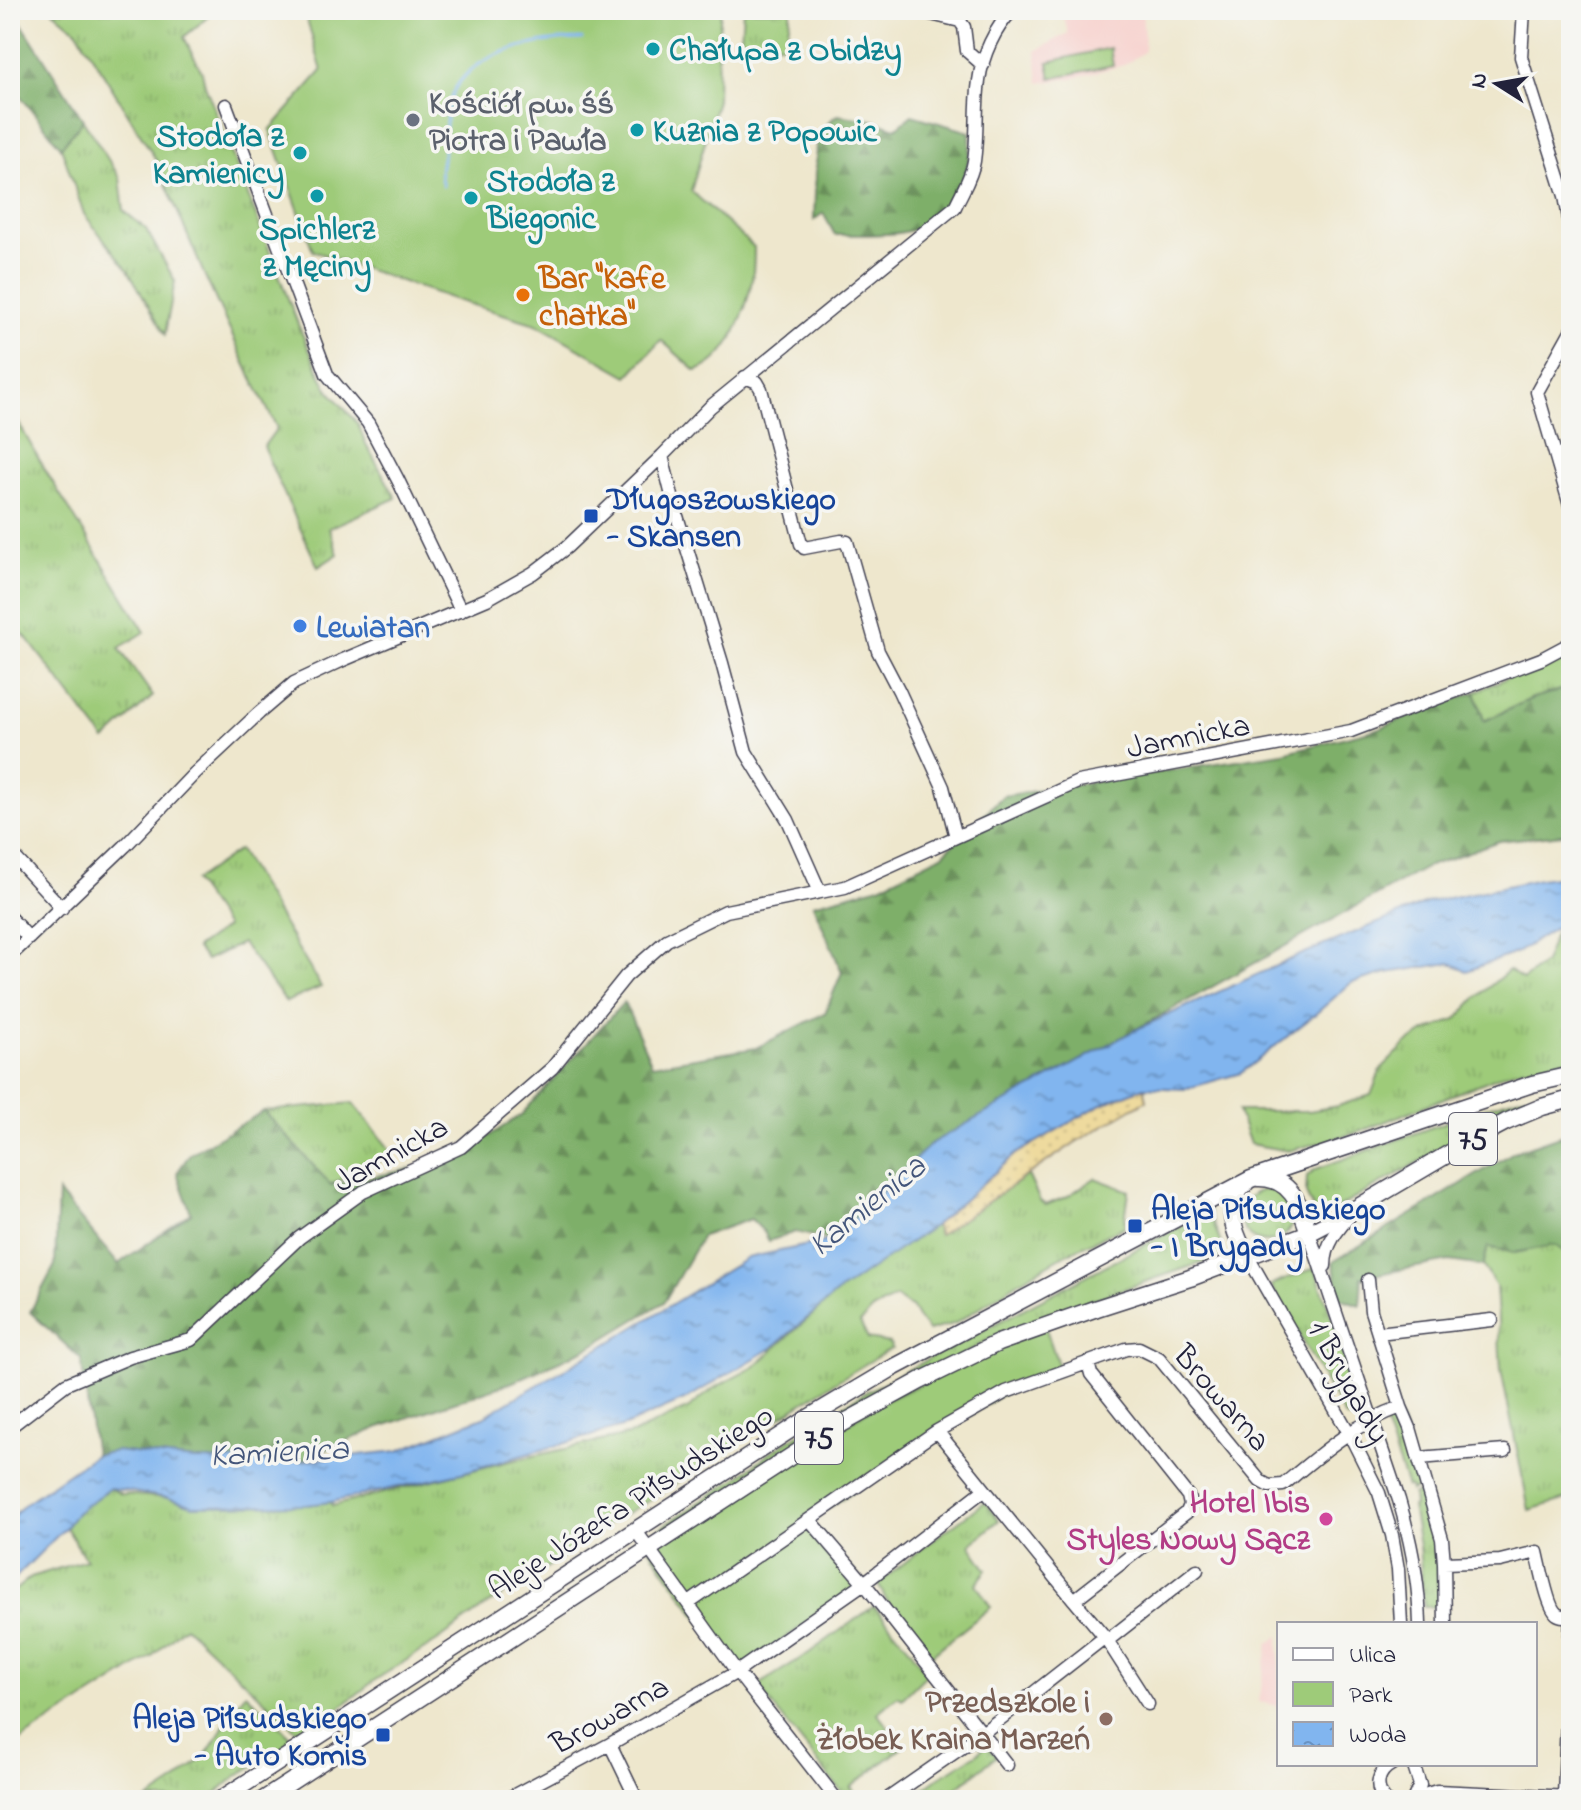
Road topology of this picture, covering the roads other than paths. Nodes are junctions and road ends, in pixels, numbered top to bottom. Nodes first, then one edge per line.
1 (914, 10) edge
2 (1013, 10) edge
3 (1524, 10) edge
4 (983, 65) junction
5 (226, 105) dead end
6 (1571, 230) edge
7 (1571, 331) edge
8 (745, 377) junction
9 (662, 456) junction
10 (1571, 509) edge
11 (461, 611) junction
12 (1571, 643) edge
13 (956, 837) junction
14 (10, 852) edge
15 (820, 892) junction
16 (62, 908) junction
17 (10, 918) edge
18 (29, 938) junction
19 (10, 956) edge
20 (1571, 1075) edge
21 (1571, 1099) edge
22 (1251, 1179) junction
23 (1355, 1209) junction
24 (1309, 1233) junction
25 (1248, 1257) junction
26 (1326, 1277) junction
27 (1368, 1280) dead end
28 (1492, 1320) dead end
29 (1378, 1333) junction
30 (1088, 1363) junction
31 (1401, 1407) junction
32 (1373, 1418) junction
33 (10, 1427) edge
34 (937, 1431) junction
35 (1349, 1433) junction
36 (1505, 1451) dead end
37 (1419, 1458) junction
38 (984, 1490) junction
39 (810, 1520) junction
40 (636, 1531) junction
41 (649, 1548) junction
42 (1444, 1563) junction
43 (1197, 1570) dead end
44 (864, 1583) junction
45 (1074, 1600) junction
46 (689, 1603) junction
47 (1571, 1615) edge
48 (1401, 1622) edge
49 (1420, 1622) edge
50 (1445, 1622) edge
51 (1107, 1639) junction
52 (737, 1672) junction
53 (1148, 1704) dead end
54 (981, 1734) junction
55 (610, 1744) junction
56 (303, 1746) junction
57 (1007, 1765) dead end
58 (316, 1766) junction
59 (1387, 1766) edge
60 (1414, 1769) edge
61 (1437, 1791) junction
62 (1568, 1797) edge
63 (1381, 1798) edge
64 (1413, 1799) edge
65 (220, 1800) edge
66 (263, 1800) edge
67 (505, 1800) edge
68 (637, 1800) edge
69 (837, 1800) edge
70 (886, 1800) edge

1 - 4 street
2 - 4 street
3 - 6 street
4 - 8 street
5 - 11 street
7 - 10 street
8 - 9 street
8 - 13 street
9 - 11 street
9 - 15 street
11 - 16 street
12 - 13 street, Jamnicka
13 - 15 street, Jamnicka
14 - 16 street
15 - 33 street, Jamnicka
16 - 18 street
17 - 18 street
18 - 19 street
20 - 22 main road, Aleje Józefa Piłsudskiego / 75
21 - 23 main road, Aleje Józefa Piłsudskiego / 75
22 - 24 main road
22 - 25 main road, 1 Brygady
22 - 40 main road, Aleje Józefa Piłsudskiego / 75
23 - 24 main road, Aleje Józefa Piłsudskiego / 75
23 - 26 street
24 - 25 main road, Aleje Józefa Piłsudskiego / 75
24 - 26 street, 1 Brygady
25 - 35 street, 1 Brygady
25 - 41 main road, Aleje Józefa Piłsudskiego / 75
26 - 32 street, 1 Brygady
27 - 29 street
28 - 29 street
29 - 31 street
30 - 34 street, Browarna
30 - 35 street, Browarna
30 - 45 street
31 - 32 street
31 - 37 street
32 - 35 street
32 - 49 street, 1 Brygady
34 - 38 street
34 - 39 street, Browarna
35 - 48 street, 1 Brygady
36 - 37 street
37 - 42 street
38 - 44 street, Browarna
38 - 45 street
39 - 44 street
39 - 46 street, Browarna
40 - 41 street
40 - 56 main road, Aleje Józefa Piłsudskiego / 75
41 - 46 street
41 - 58 main road, Aleje Józefa Piłsudskiego / 75
42 - 47 street
42 - 50 street
43 - 51 street
44 - 52 street, Browarna
44 - 54 street
45 - 51 street
46 - 52 street
47 - 62 street
51 - 53 street
51 - 54 street
52 - 55 street, Browarna
52 - 69 street
54 - 57 street
54 - 70 street
55 - 67 street, Browarna
55 - 68 street
56 - 58 main road
56 - 65 main road, Aleje Józefa Piłsudskiego / 75
58 - 66 main road, Aleje Józefa Piłsudskiego / 75
59 - 63 street
60 - 61 street
60 - 64 street
61 - 62 street
61 - 64 street

